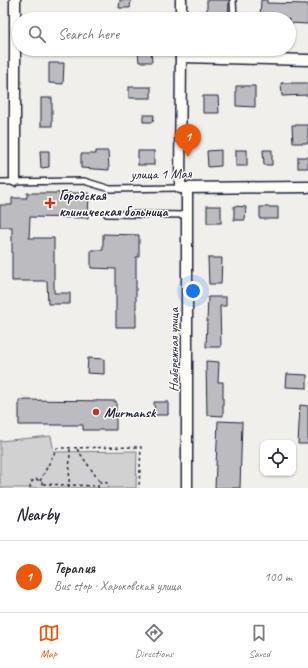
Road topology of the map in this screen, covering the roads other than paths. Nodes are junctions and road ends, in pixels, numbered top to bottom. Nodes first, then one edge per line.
1 (15, 0) edge
2 (181, 0) edge
3 (233, 0) edge
4 (15, 12) edge
5 (181, 12) edge
6 (234, 12) edge
7 (15, 56) edge
8 (181, 56) edge
9 (259, 56) edge
10 (308, 60) edge
11 (15, 181) junction
12 (0, 182) edge
13 (308, 187) edge
14 (183, 188) junction
15 (107, 214) dead end
16 (187, 215) junction
17 (187, 488) edge

1 - 4 street
2 - 5 street
3 - 6 lane
7 - 11 street
8 - 14 street, Набережная улица
9 - 10 street
11 - 12 lane, улица 1 Мая
11 - 14 lane, улица 1 Мая
13 - 14 street, улица 1 Мая
14 - 16 street, Набережная улица
15 - 16 lane
16 - 17 street, Набережная улица

